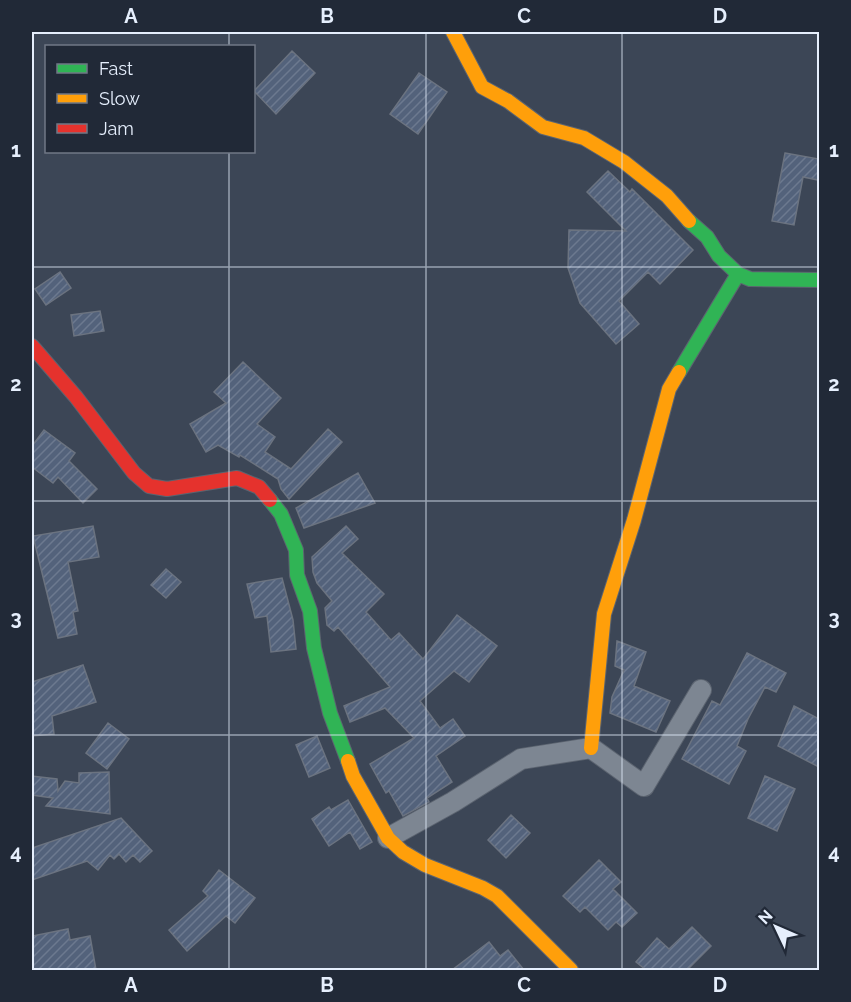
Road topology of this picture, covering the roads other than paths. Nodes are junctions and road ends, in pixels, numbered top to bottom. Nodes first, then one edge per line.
1 (453, 32) edge
2 (738, 274) junction
3 (819, 280) edge
4 (32, 346) edge
5 (701, 690) dead end
6 (591, 748) junction
7 (388, 838) junction
8 (571, 970) edge

1 - 2 street
2 - 3 street
2 - 6 street
4 - 7 street
5 - 6 street
6 - 7 street
7 - 8 street

